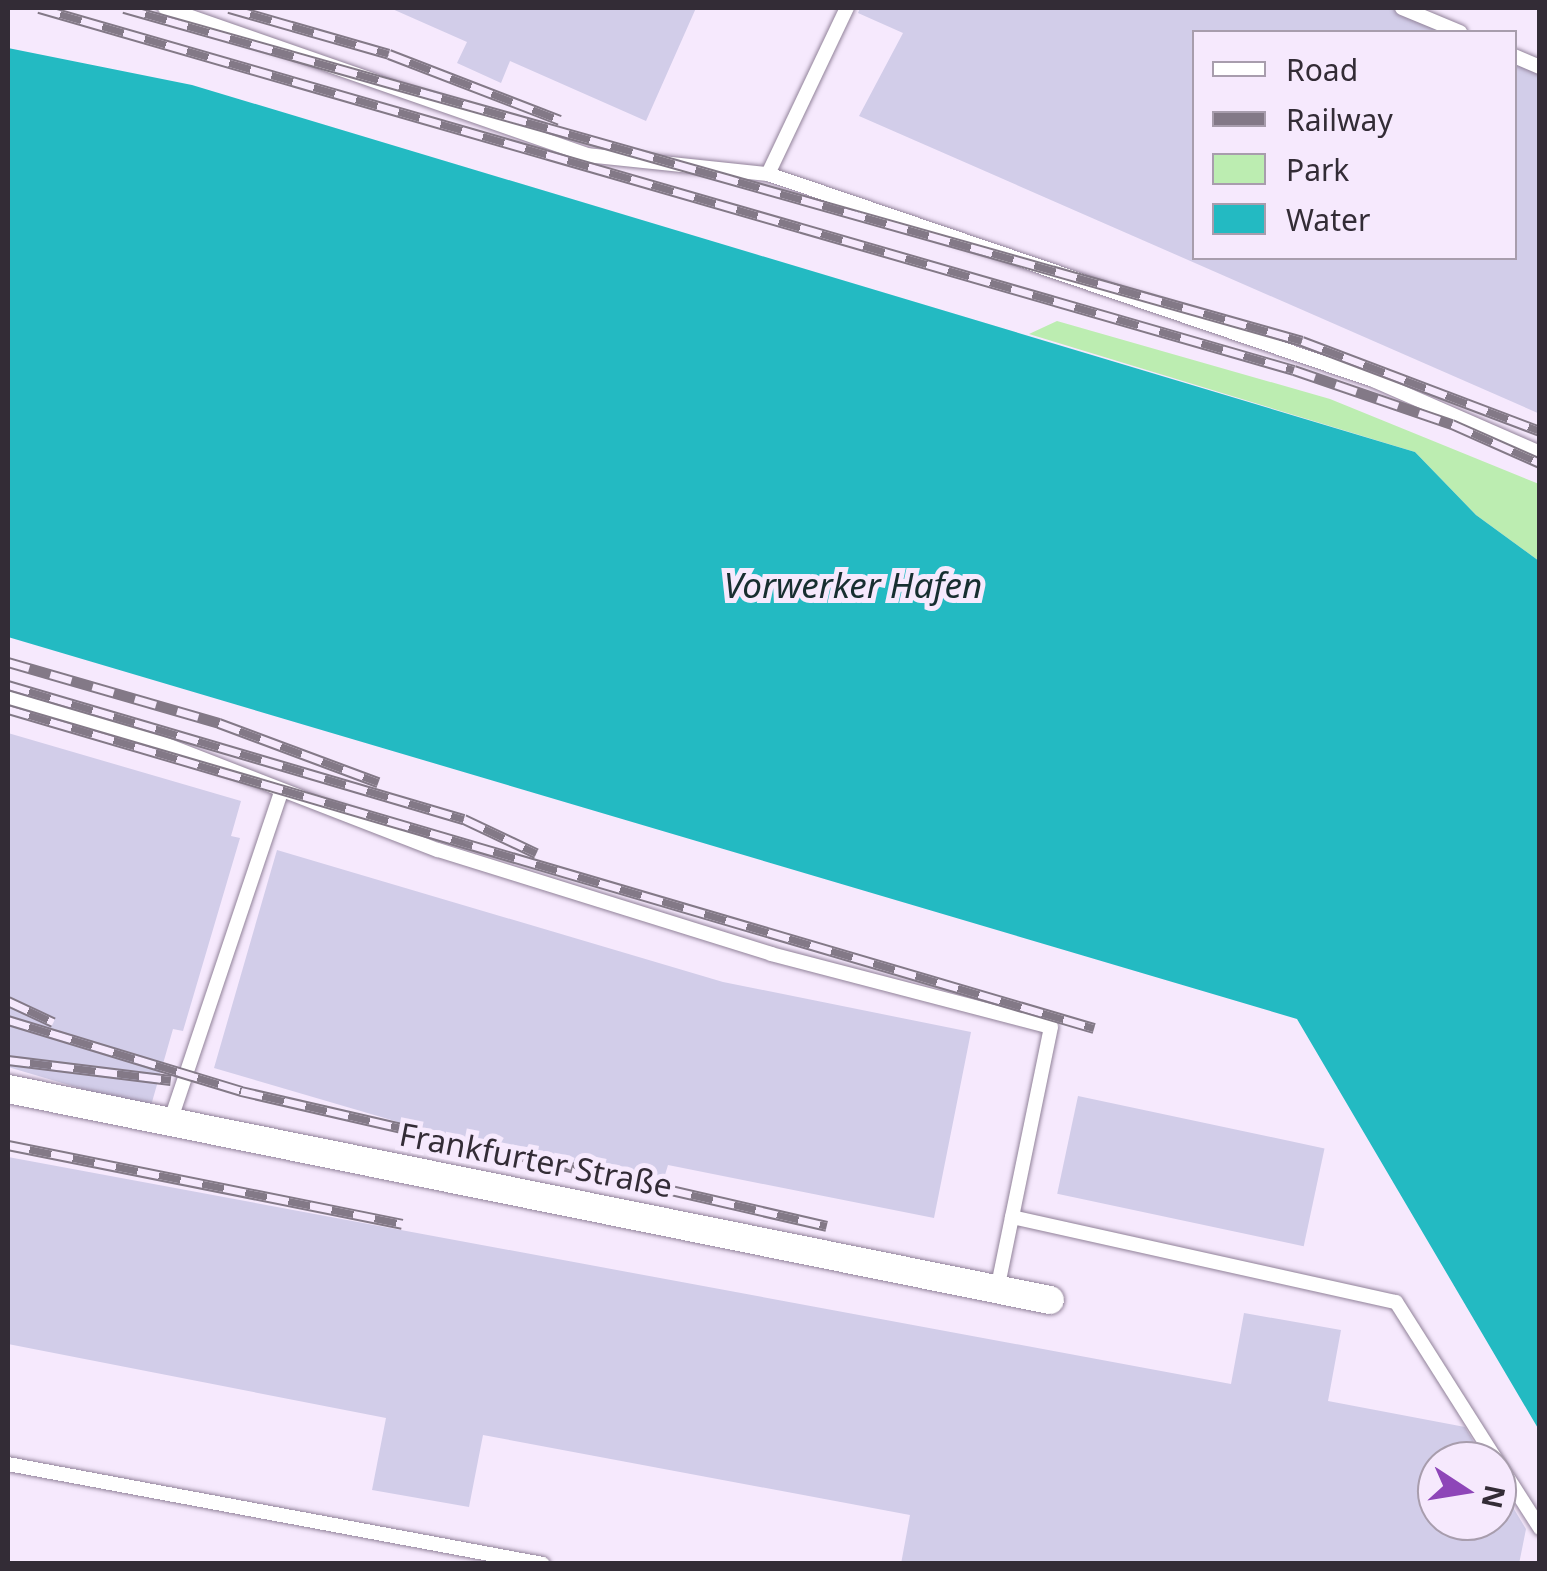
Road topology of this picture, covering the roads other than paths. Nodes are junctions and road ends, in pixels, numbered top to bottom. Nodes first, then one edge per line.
1 (164, 8) edge
2 (848, 8) edge
3 (1402, 8) edge
4 (1455, 30) edge
5 (768, 174) junction
6 (1540, 453) edge
7 (8, 698) edge
8 (282, 790) junction
9 (8, 1090) edge
10 (170, 1122) junction
11 (1012, 1217) junction
12 (997, 1289) junction
13 (1050, 1300) dead end
14 (1484, 1441) edge
15 (8, 1464) edge
16 (1517, 1492) edge
17 (1540, 1528) edge
18 (519, 1562) edge
19 (543, 1564) edge

1 - 5 lane
2 - 5 lane
3 - 4 lane
5 - 6 lane
7 - 8 lane
8 - 10 lane
8 - 11 lane
9 - 10 street, Frankfurter Straße
10 - 12 street, Frankfurter Straße
11 - 12 lane
11 - 14 lane
12 - 13 street, Frankfurter Straße
15 - 18 lane
16 - 17 lane
18 - 19 lane

